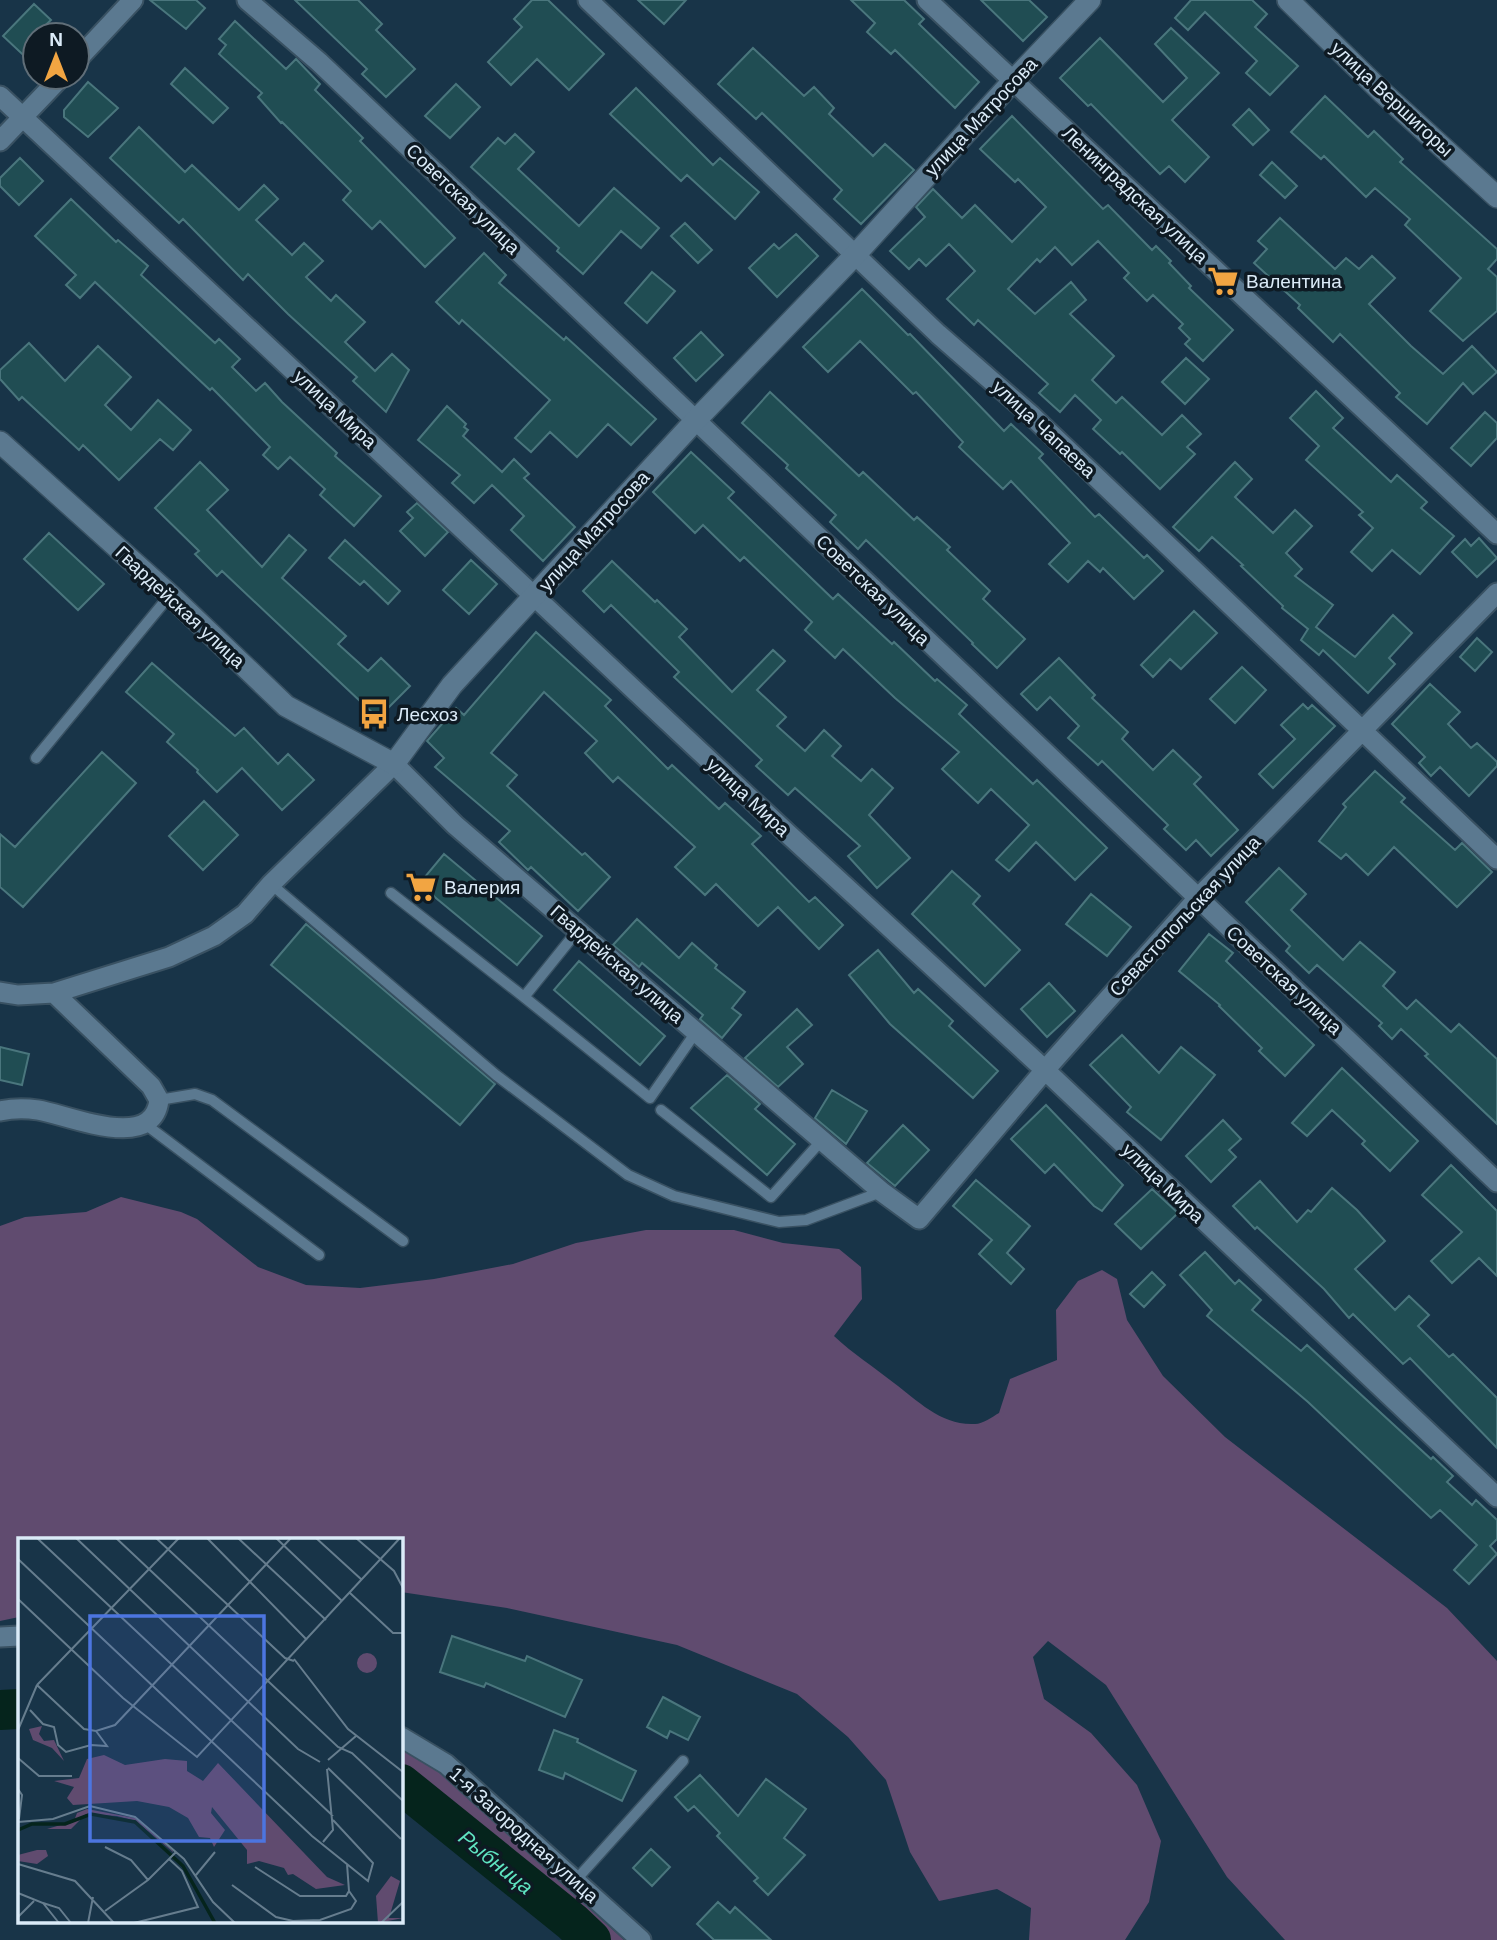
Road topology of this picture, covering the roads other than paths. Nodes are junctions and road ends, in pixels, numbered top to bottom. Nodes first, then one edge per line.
1 (133, 0) edge
2 (247, 0) edge
3 (588, 0) edge
4 (927, 0) edge
5 (1090, 0) edge
6 (1288, 0) edge
7 (91, 45) edge
8 (1013, 81) junction
9 (48, 91) edge
10 (0, 96) edge
11 (23, 117) junction
12 (0, 141) edge
13 (1497, 197) edge
14 (856, 254) junction
15 (695, 421) junction
16 (0, 442) edge
17 (1497, 534) edge
18 (1497, 593) edge
19 (170, 595) junction
20 (536, 596) junction
21 (1363, 730) junction
22 (36, 758) dead end
23 (394, 764) junction
24 (1497, 859) edge
25 (271, 884) junction
26 (391, 893) dead end
27 (1198, 898) junction
28 (578, 930) junction
29 (0, 992) edge
30 (54, 993) junction
31 (524, 997) junction
32 (696, 1032) junction
33 (1045, 1070) junction
34 (159, 1100) junction
35 (661, 1110) dead end
36 (0, 1111) edge
37 (145, 1124) junction
38 (822, 1140) junction
39 (1497, 1182) edge
40 (881, 1192) junction
41 (403, 1241) dead end
42 (319, 1255) dead end
43 (1497, 1497) edge
44 (18, 1636) edge
45 (0, 1637) edge
46 (402, 1738) edge
47 (683, 1761) dead end
48 (575, 1881) junction
49 (641, 1940) edge

1 - 7 street
2 - 15 street, Советская улица
3 - 14 street, улица Чапаева
4 - 8 street, Ленинградская улица
5 - 8 street, улица Матросова
6 - 13 street, улица Вершигоры
8 - 14 street, улица Матросова
8 - 17 street, Ленинградская улица
9 - 11 street
10 - 11 street, улица Мира
11 - 12 street
11 - 20 street, улица Мира
14 - 15 street, улица Матросова
14 - 21 street, улица Чапаева
15 - 20 street, улица Матросова
15 - 27 street, Советская улица
16 - 19 street, Гвардейская улица
18 - 21 street, Севастопольская улица
19 - 22 lane
19 - 23 street, Гвардейская улица
20 - 23 street, улица Матросова
20 - 33 street, улица Мира
21 - 24 street, улица Чапаева
21 - 27 street, Севастопольская улица
23 - 25 street, улица Матросова
23 - 28 street, Гвардейская улица
25 - 30 street, улица Матросова
25 - 40 lane
26 - 31 lane
27 - 33 street, Севастопольская улица
27 - 39 street, Советская улица
28 - 31 lane
28 - 32 street, Гвардейская улица
29 - 30 street, улица Матросова
30 - 34 street
31 - 32 lane
32 - 38 street, Гвардейская улица
33 - 40 street, Севастопольская улица
33 - 43 street, улица Мира
34 - 37 street
34 - 41 lane
35 - 38 lane
36 - 37 street
37 - 42 lane
38 - 40 street, Гвардейская улица
44 - 45 street
46 - 48 street, 1-я Загородная улица
47 - 48 lane
48 - 49 street, 1-я Загородная улица

